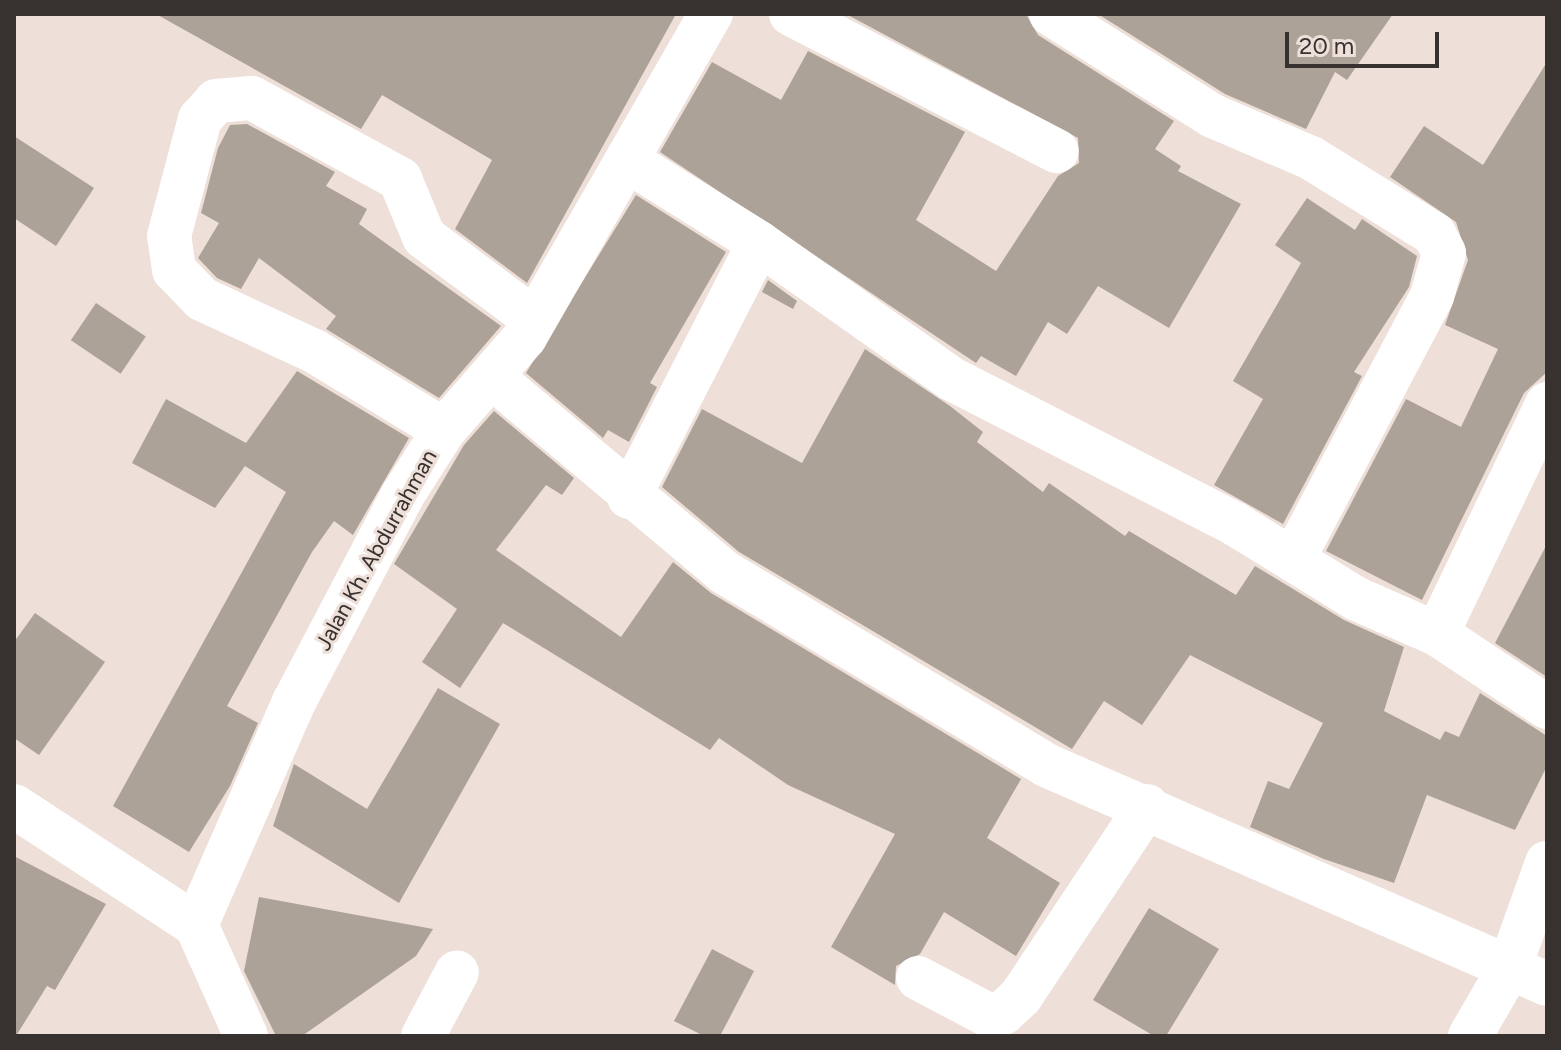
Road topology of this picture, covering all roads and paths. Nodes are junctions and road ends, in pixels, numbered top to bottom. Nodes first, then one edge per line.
1 (711, 14) edge
2 (791, 14) edge
3 (1051, 14) edge
4 (1057, 151) dead end
5 (628, 161) junction
6 (759, 243) junction
7 (534, 319) junction
8 (493, 378) junction
9 (1547, 404) edge
10 (444, 430) junction
11 (629, 497) junction
12 (1293, 560) junction
13 (1437, 634) junction
14 (1547, 707) edge
15 (14, 806) edge
16 (1147, 806) junction
17 (1547, 863) edge
18 (196, 925) junction
19 (457, 972) dead end
20 (1528, 976) edge
21 (918, 978) dead end
22 (246, 1036) edge
23 (423, 1036) edge
24 (1470, 1036) edge

1 - 5 street, Jalan Kh. Abdurrahman
2 - 4 street
3 - 12 street
5 - 6 street
5 - 7 street, Jalan Kh. Abdurrahman
6 - 11 street
6 - 12 street
7 - 8 street, Jalan Kh. Abdurrahman
7 - 10 street
8 - 10 street, Jalan Kh. Abdurrahman
8 - 11 street
9 - 13 street
10 - 18 street, Jalan Kh. Abdurrahman
11 - 16 street
12 - 13 street
13 - 14 street
15 - 18 street
16 - 20 street
16 - 21 street
17 - 20 street
18 - 22 street
19 - 23 street
20 - 24 street

